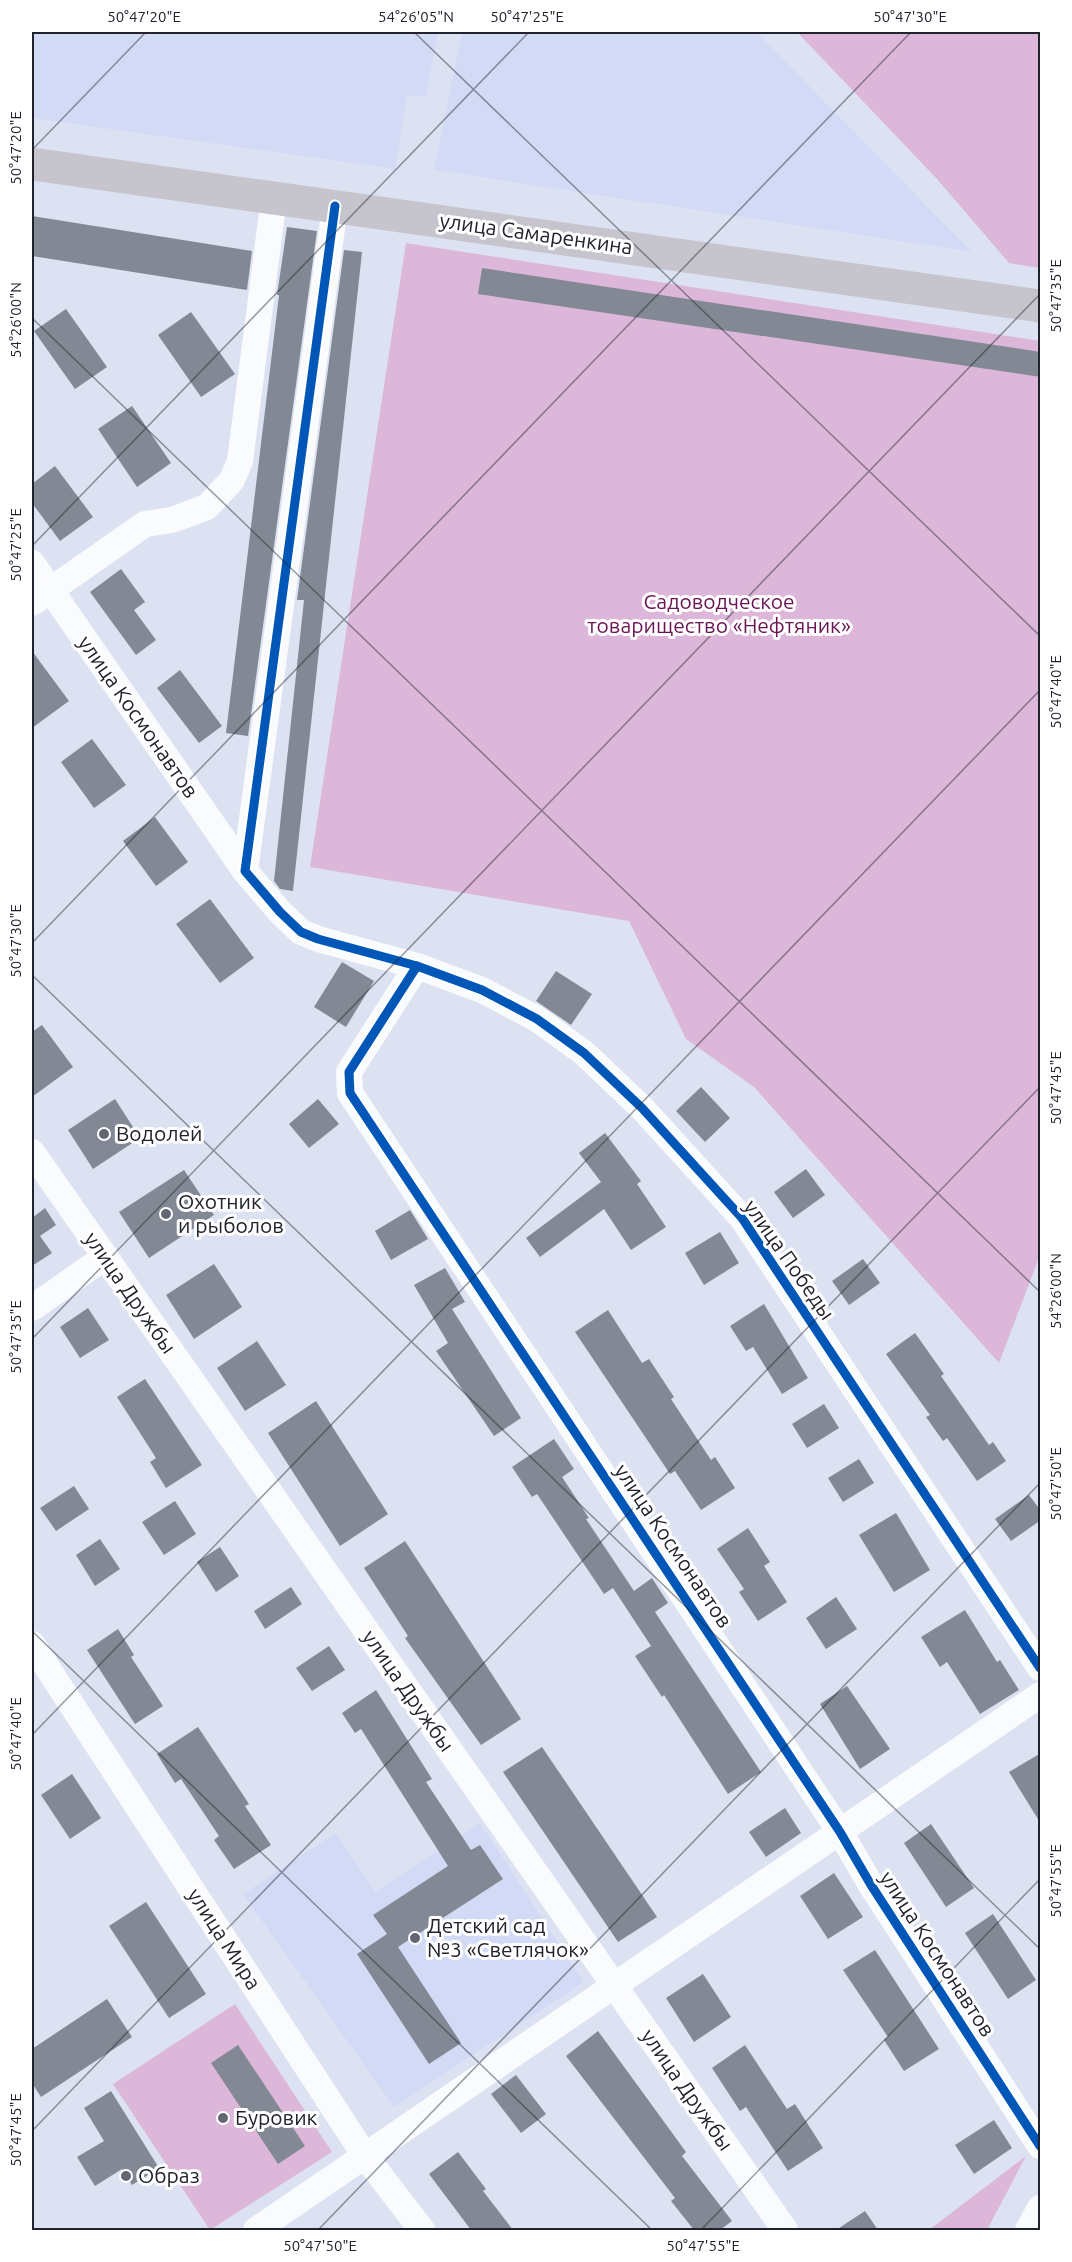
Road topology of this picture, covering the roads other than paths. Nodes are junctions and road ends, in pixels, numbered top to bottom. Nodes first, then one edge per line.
1 (32, 164) edge
2 (274, 198) junction
3 (335, 206) junction
4 (1041, 306) edge
5 (32, 563) edge
6 (41, 597) edge
7 (245, 871) junction
8 (417, 966) junction
9 (32, 1152) edge
10 (105, 1257) junction
11 (32, 1308) edge
12 (32, 1644) edge
13 (1041, 1668) edge
14 (1041, 1695) edge
15 (840, 1832) junction
16 (614, 1986) junction
17 (1041, 2146) edge
18 (365, 2156) junction
19 (1041, 2208) edge
20 (256, 2230) edge
21 (422, 2230) edge
22 (785, 2230) edge
23 (1028, 2230) edge

1 - 2 main road, улица Самаренкина
2 - 3 main road, улица Самаренкина
2 - 6 street
3 - 4 main road, улица Самаренкина
3 - 7 street
5 - 6 street, улица Космонавтов
6 - 7 street, улица Космонавтов
7 - 8 street, улица Космонавтов
8 - 13 street, улица Победы
8 - 15 street, улица Космонавтов
9 - 10 street, улица Дружбы
10 - 11 street
10 - 16 street, улица Дружбы
12 - 18 street, улица Мира
14 - 15 street
15 - 16 street
15 - 17 street, улица Космонавтов
16 - 18 street
16 - 22 street, улица Дружбы
18 - 20 street
18 - 21 street, улица Мира
19 - 23 street

